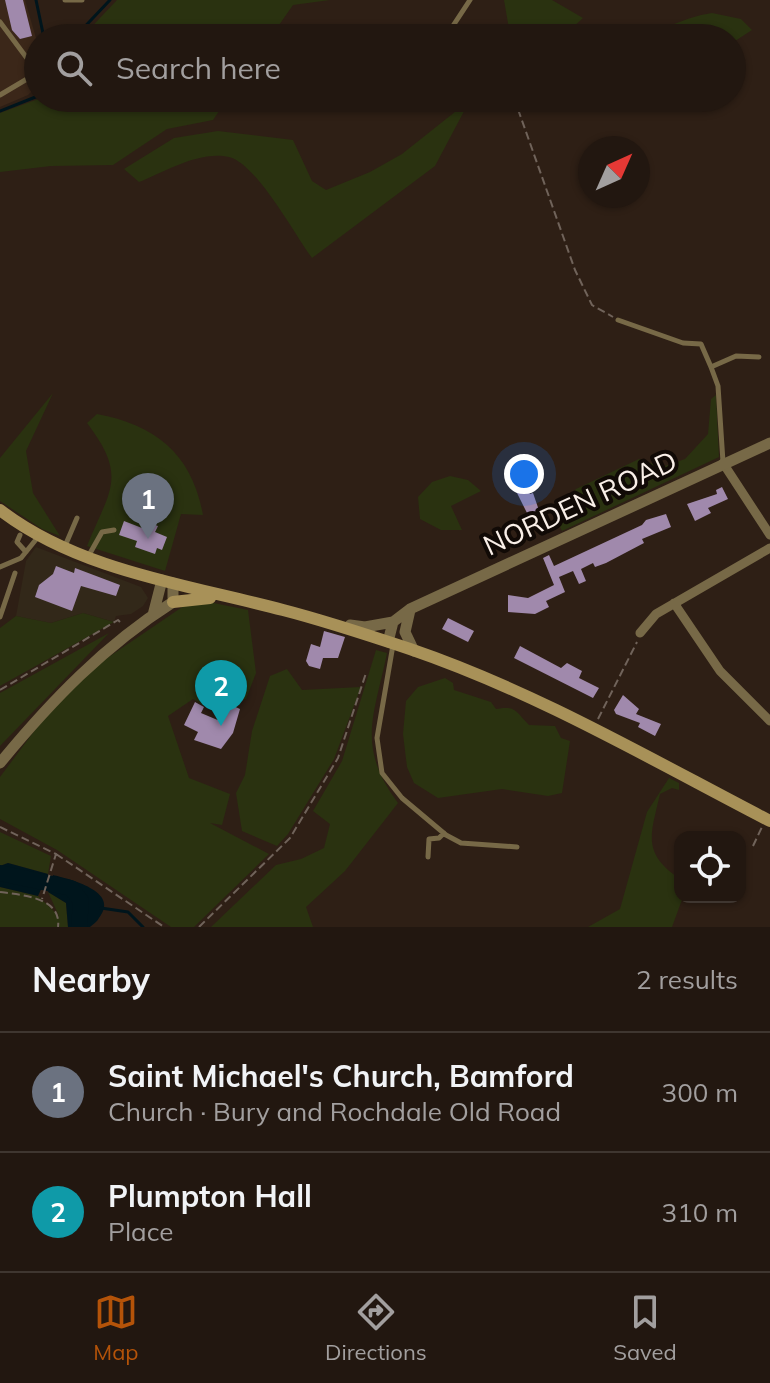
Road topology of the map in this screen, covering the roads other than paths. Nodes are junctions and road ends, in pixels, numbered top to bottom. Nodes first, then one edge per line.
1 (65, 0) edge
2 (82, 0) edge
3 (470, 0) edge
4 (0, 22) edge
5 (454, 24) edge
6 (24, 56) edge
7 (24, 81) edge
8 (0, 95) edge
9 (618, 320) road end
10 (759, 357) dead end
11 (711, 367) junction
12 (770, 443) edge
13 (723, 463) junction
14 (0, 510) edge
15 (77, 518) dead end
16 (114, 530) dead end
17 (20, 535) dead end
18 (770, 535) edge
19 (39, 537) junction
20 (64, 547) junction
21 (770, 548) edge
22 (26, 552) junction
23 (88, 556) junction
24 (0, 567) edge
25 (15, 573) dead end
26 (167, 582) junction
27 (173, 602) junction
28 (674, 603) junction
29 (260, 604) junction
30 (410, 609) junction
31 (153, 615) junction
32 (0, 617) edge
33 (317, 619) junction
34 (393, 622) junction
35 (640, 633) road end
36 (391, 643) junction
37 (414, 651) junction
38 (770, 721) edge
39 (0, 763) edge
40 (768, 820) edge
41 (444, 833) junction
42 (517, 847) dead end
43 (428, 857) dead end

1 - 2 lane
3 - 5 lane
4 - 6 lane
7 - 8 lane
9 - 11 lane
10 - 11 lane
11 - 13 lane
12 - 13 street, NORDEN ROAD
13 - 18 street
13 - 30 street, NORDEN ROAD
14 - 19 main road
15 - 20 lane
16 - 23 lane
17 - 22 lane
19 - 20 main road
19 - 22 lane
20 - 23 main road
21 - 28 street
22 - 24 lane
23 - 26 main road
25 - 32 lane
26 - 27 street
26 - 29 main road
26 - 31 street
27 - 29 main road
27 - 31 street
28 - 35 street
28 - 38 street
29 - 33 main road
30 - 34 street, NORDEN ROAD
30 - 36 street
30 - 37 street
31 - 39 street
33 - 34 street
33 - 36 main road
34 - 36 street
36 - 37 main road
36 - 41 lane
37 - 40 main road
41 - 42 lane
41 - 43 lane

